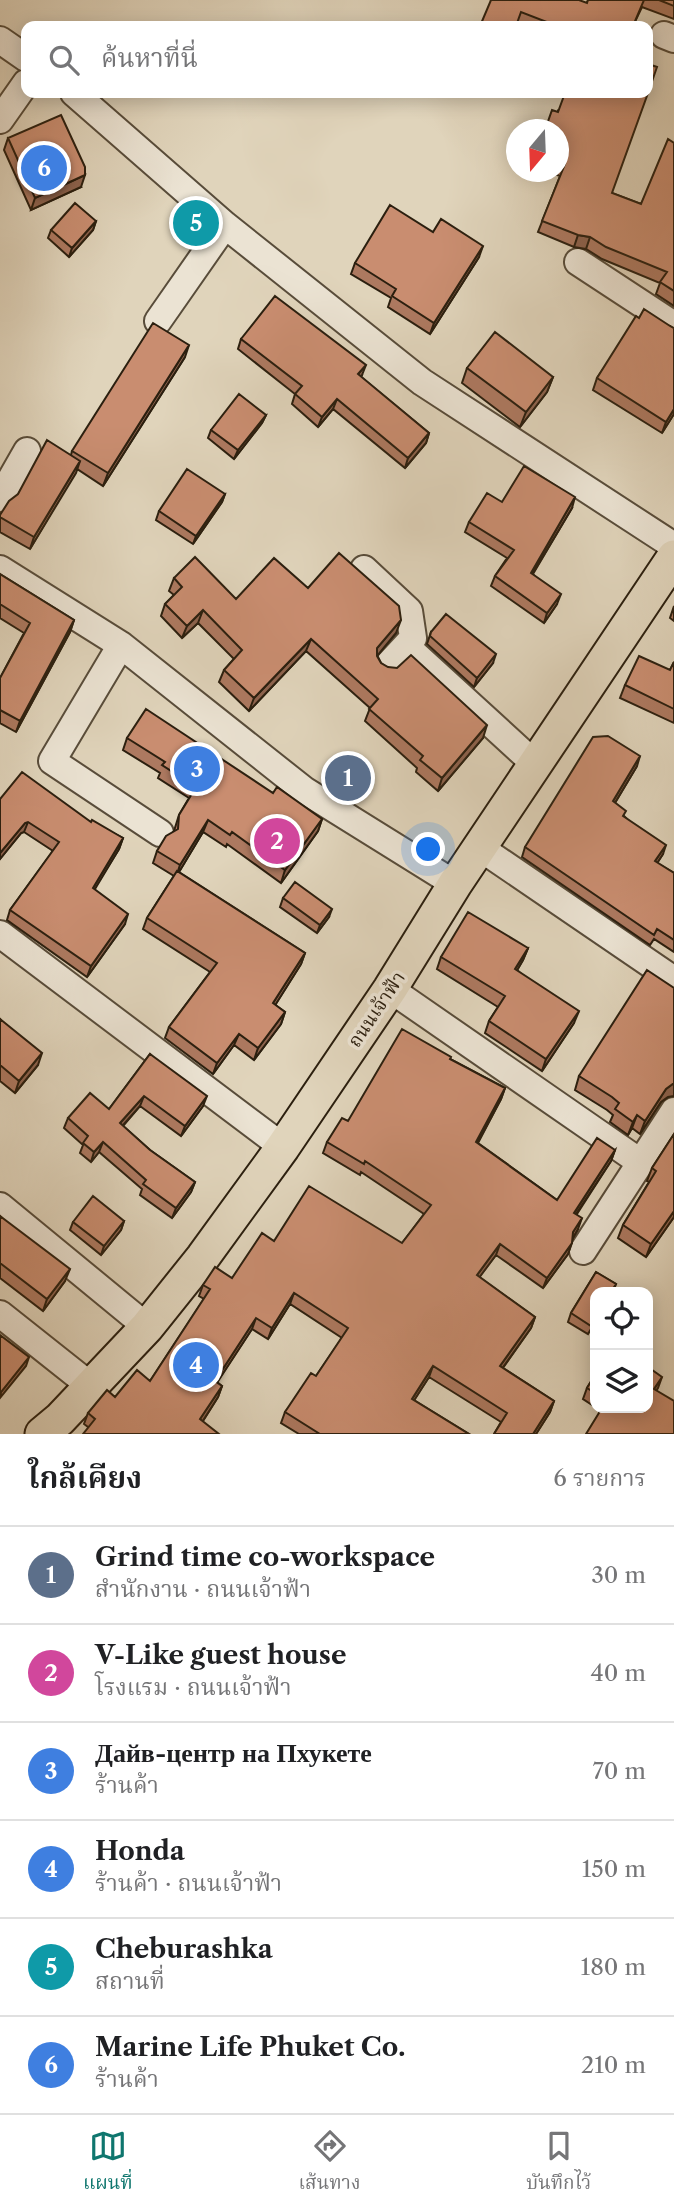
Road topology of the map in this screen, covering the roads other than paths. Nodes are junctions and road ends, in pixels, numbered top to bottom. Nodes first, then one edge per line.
1 (0, 40) edge
2 (21, 55) edge
3 (21, 90) edge
4 (80, 98) edge
5 (0, 120) edge
6 (225, 225) junction
7 (578, 262) dead end
8 (158, 321) dead end
9 (674, 325) edge
10 (27, 451) dead end
11 (0, 498) edge
12 (674, 546) edge
13 (674, 557) edge
14 (0, 569) edge
15 (364, 569) dead end
16 (121, 645) junction
17 (535, 764) junction
18 (160, 834) dead end
19 (479, 847) junction
20 (455, 884) junction
21 (0, 934) edge
22 (674, 980) edge
23 (390, 989) junction
24 (674, 1111) edge
25 (283, 1146) junction
26 (640, 1162) junction
27 (0, 1206) edge
28 (583, 1251) dead end
29 (0, 1314) edge
30 (147, 1327) junction
31 (92, 1387) junction
32 (42, 1434) edge

1 - 2 street
3 - 5 street
4 - 6 street
6 - 8 street
6 - 12 street
7 - 9 street
10 - 11 street
13 - 17 main road, ถนนเจ้าฟ้า
14 - 16 street
15 - 17 street
16 - 18 street
16 - 20 street
17 - 19 main road, ถนนเจ้าฟ้า
19 - 20 main road, ถนนเจ้าฟ้า
19 - 22 street
20 - 23 main road, ถนนเจ้าฟ้า
21 - 25 street
23 - 25 main road, ถนนเจ้าฟ้า
23 - 26 street
24 - 26 street
25 - 30 main road, ถนนเจ้าฟ้า
26 - 28 street
27 - 30 street
29 - 31 street
30 - 31 main road, ถนนเจ้าฟ้า
31 - 32 main road, ถนนเจ้าฟ้า

